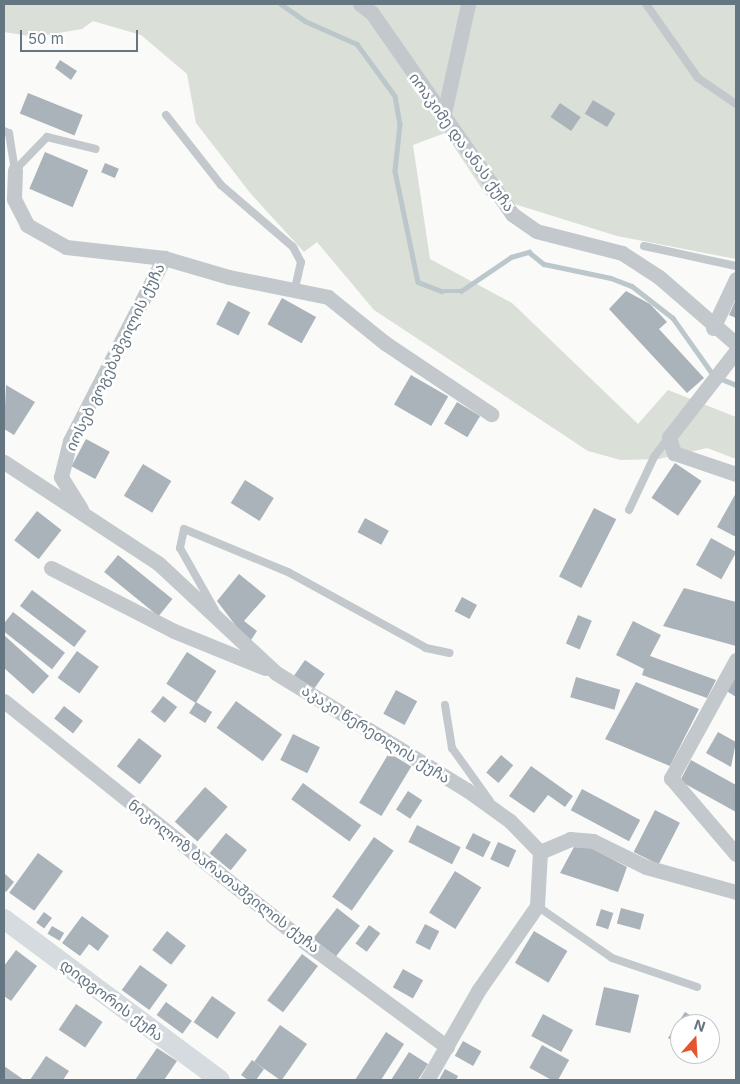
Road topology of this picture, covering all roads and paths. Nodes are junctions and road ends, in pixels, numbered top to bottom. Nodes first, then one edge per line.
1 (360, 4) edge
2 (468, 4) edge
3 (646, 4) edge
4 (736, 104) edge
5 (166, 115) dead end
6 (443, 118) junction
7 (4, 131) edge
8 (96, 149) dead end
9 (15, 170) junction
10 (644, 246) dead end
11 (164, 258) junction
12 (736, 266) edge
13 (736, 278) edge
14 (295, 288) junction
15 (713, 328) junction
16 (736, 344) edge
17 (736, 351) edge
18 (491, 414) dead end
19 (669, 437) junction
20 (4, 462) edge
21 (736, 474) edge
22 (629, 510) dead end
23 (84, 513) junction
24 (51, 568) dead end
25 (223, 625) junction
26 (449, 652) dead end
27 (736, 660) edge
28 (276, 673) junction
29 (4, 701) edge
30 (444, 705) dead end
31 (499, 813) junction
32 (540, 852) junction
33 (736, 854) edge
34 (736, 892) edge
35 (538, 906) junction
36 (4, 921) edge
37 (697, 987) dead end
38 (447, 1047) junction
39 (220, 1080) edge
40 (427, 1080) edge

1 - 6 street, იოაკიმე და ანას ქუჩა
2 - 6 street
3 - 4 lane
5 - 14 lane
6 - 15 street, იოაკიმე და ანას ქუჩა
7 - 9 lane, იოსებ გოგებაშვილის ქუჩა
8 - 9 lane
9 - 11 street, იოსებ გოგებაშვილის ქუჩა
10 - 12 lane
11 - 14 street
11 - 23 street, იოსებ გოგებაშვილის ქუჩა
13 - 15 street
14 - 18 street
15 - 16 street, იოაკიმე და ანას ქუჩა
17 - 19 street
19 - 21 street
19 - 22 lane
20 - 23 street, აკაკი წერეთლის ქუჩა
23 - 25 street, აკაკი წერეთლის ქუჩა
24 - 28 street
25 - 26 lane
25 - 28 street, აკაკი წერეთლის ქუჩა
27 - 33 street
28 - 31 street, აკაკი წერეთლის ქუჩა
29 - 38 street, ნიკოლოზ ბარათაშვილის ქუჩა
30 - 31 lane
31 - 32 street, აკაკი წერეთლის ქუჩა
32 - 34 street
32 - 35 street
35 - 37 lane
35 - 38 street
36 - 39 street, დიდგორის ქუჩა
38 - 40 street

